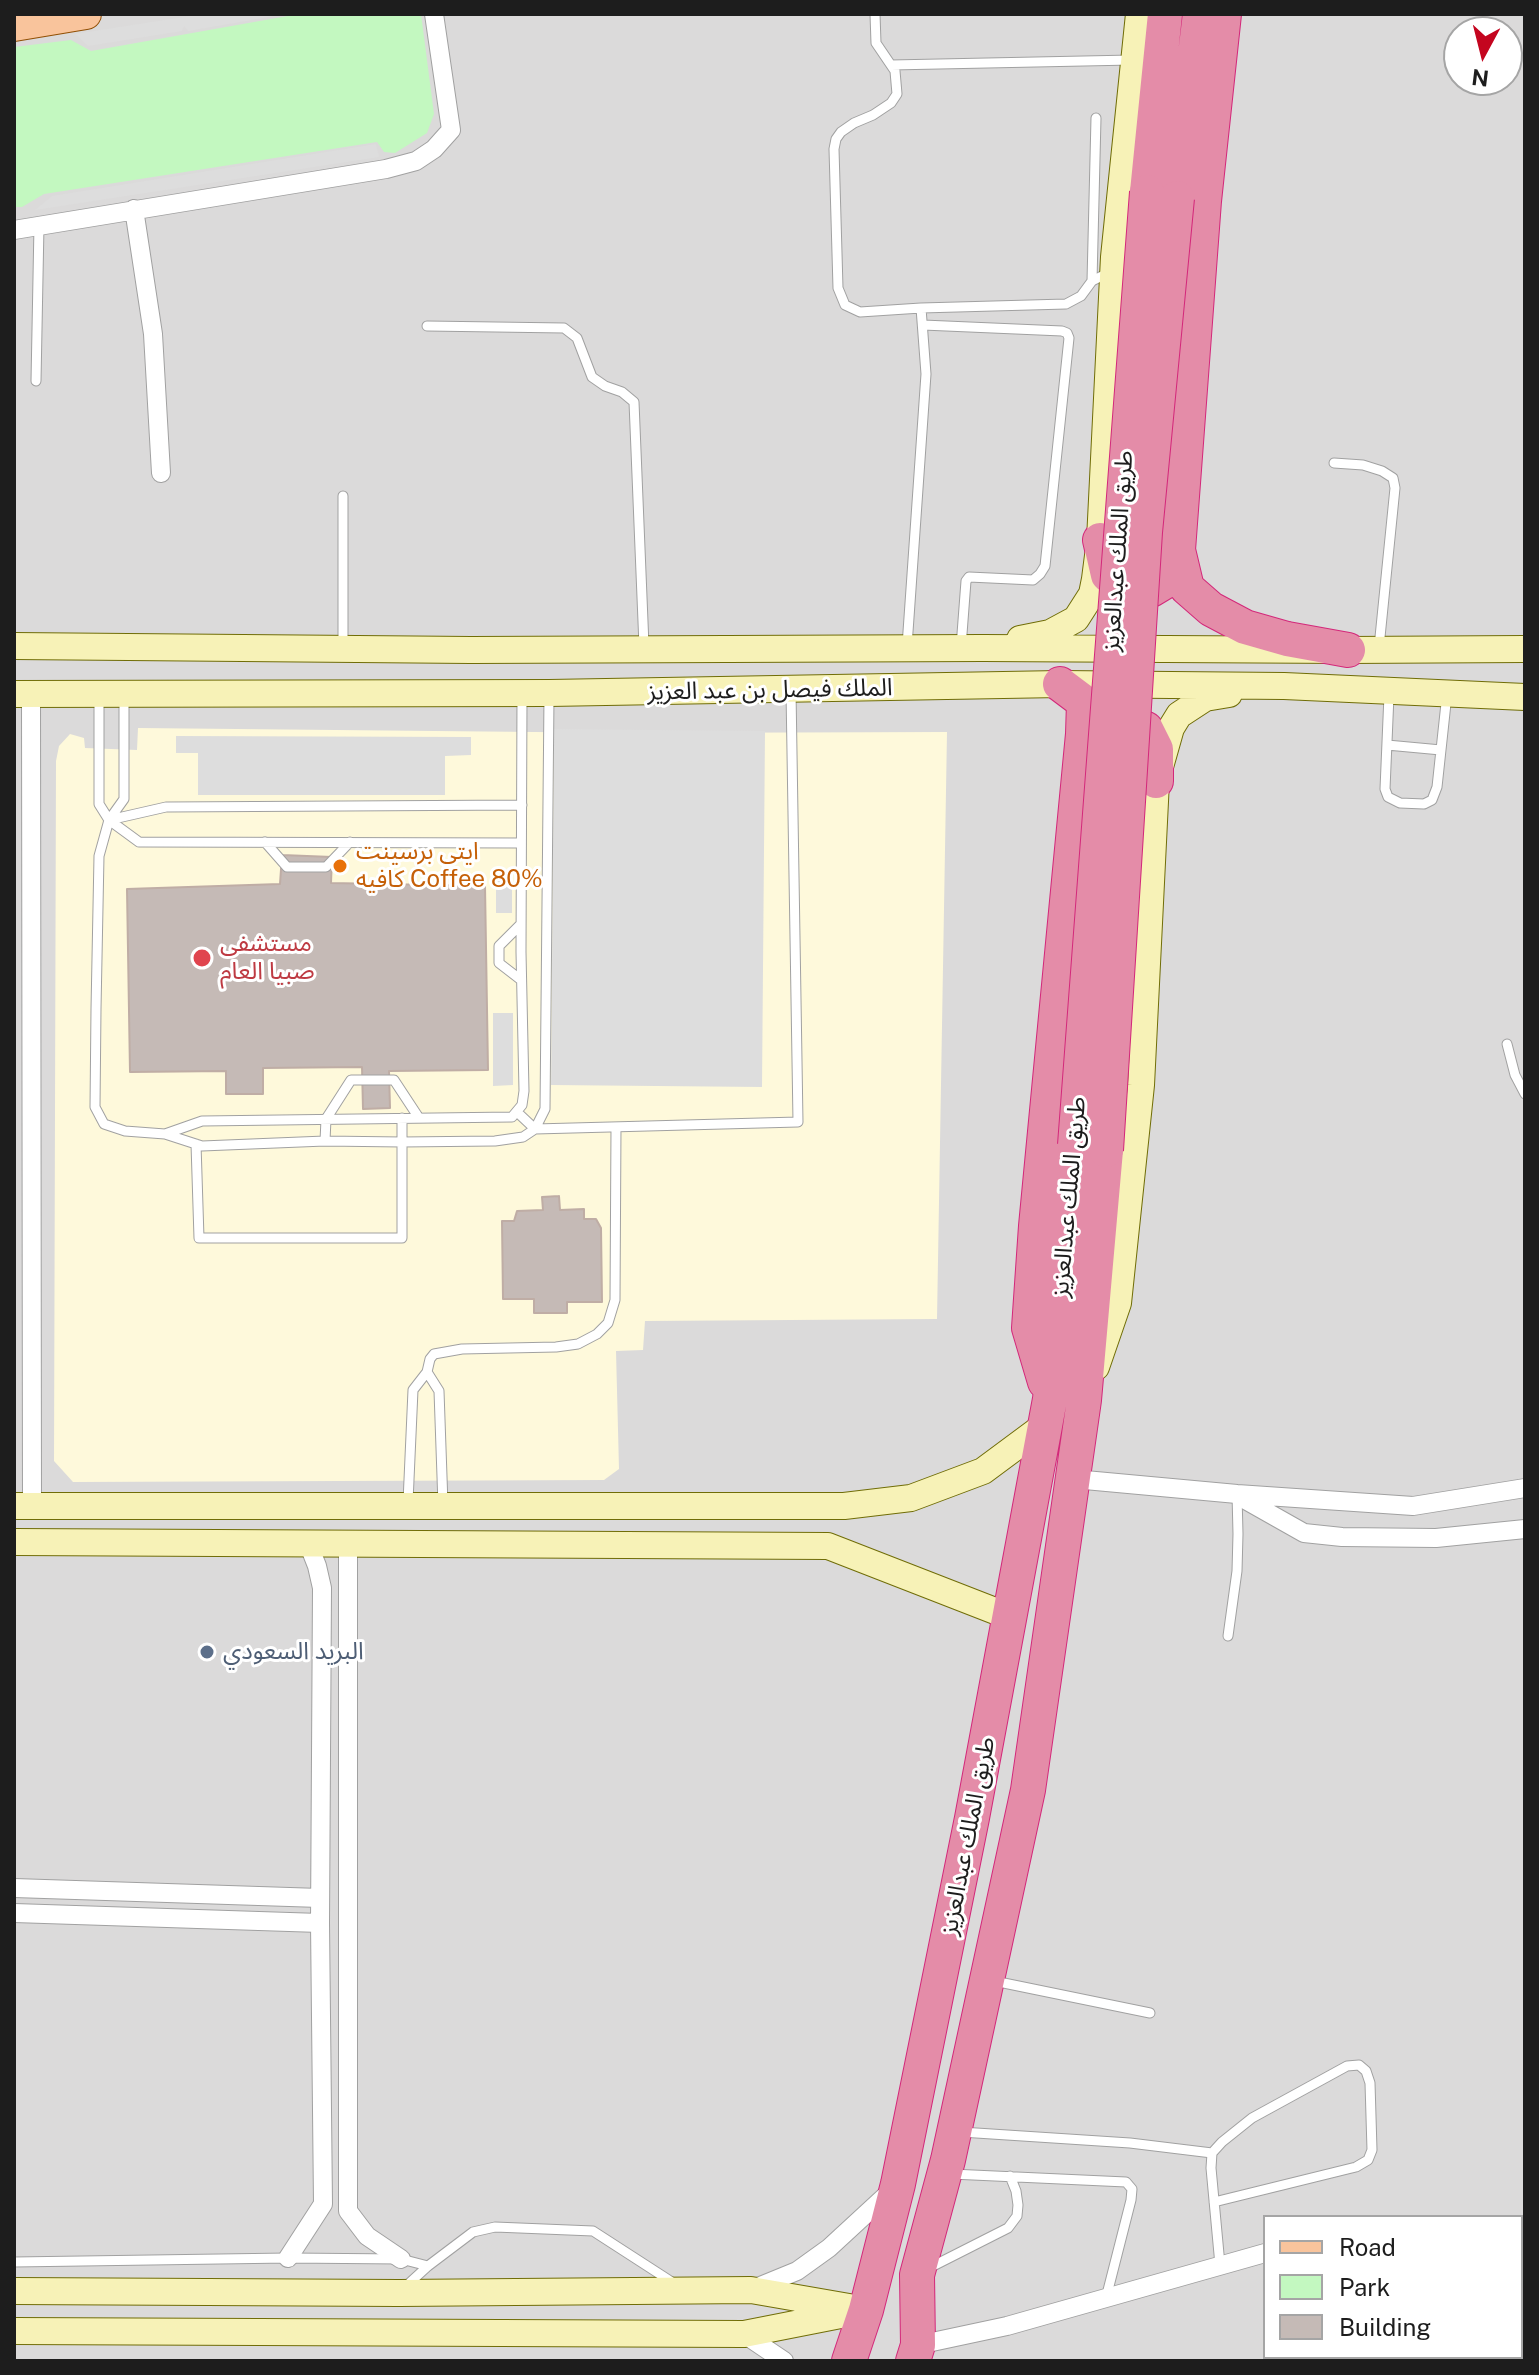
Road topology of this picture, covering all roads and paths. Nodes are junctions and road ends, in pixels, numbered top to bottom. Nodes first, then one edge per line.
1 (86, 14) edge
2 (434, 14) edge
3 (875, 14) edge
4 (1139, 14) edge
5 (1165, 14) edge
6 (1200, 14) edge
7 (1224, 14) edge
8 (14, 26) edge
9 (1132, 60) junction
10 (891, 65) junction
11 (1096, 118) dead end
12 (1162, 195) junction
13 (134, 209) junction
14 (39, 225) junction
15 (14, 230) edge
16 (1102, 276) junction
17 (921, 308) junction
18 (923, 325) junction
19 (427, 326) dead end
20 (36, 381) dead end
21 (1334, 463) dead end
22 (161, 473) dead end
23 (343, 496) dead end
24 (1100, 540) junction
25 (1178, 550) junction
26 (14, 646) edge
27 (907, 648) junction
28 (972, 648) junction
29 (343, 649) junction
30 (1525, 649) edge
31 (644, 650) junction
32 (1364, 650) junction
33 (1060, 684) junction
34 (1284, 686) junction
35 (791, 690) junction
36 (1389, 691) junction
37 (549, 693) junction
38 (22, 694) edge
39 (522, 694) junction
40 (1447, 694) junction
41 (111, 695) junction
42 (1525, 697) edge
43 (1387, 745) junction
44 (1441, 750) junction
45 (1080, 770) junction
46 (1156, 781) junction
47 (522, 805) junction
48 (109, 820) junction
49 (265, 842) junction
50 (350, 842) junction
51 (521, 843) junction
52 (521, 924) junction
53 (521, 980) junction
54 (1507, 1044) dead end
55 (1525, 1094) edge
56 (517, 1112) junction
57 (402, 1118) junction
58 (419, 1118) junction
59 (326, 1119) junction
60 (616, 1127) junction
61 (535, 1129) junction
62 (165, 1134) junction
63 (325, 1141) junction
64 (402, 1142) junction
65 (196, 1144) junction
66 (427, 1372) junction
67 (1060, 1408) junction
68 (1074, 1479) junction
69 (1525, 1488) edge
70 (1237, 1494) junction
71 (23, 1506) edge
72 (408, 1506) junction
73 (443, 1506) junction
74 (1525, 1529) edge
75 (14, 1542) edge
76 (308, 1543) junction
77 (348, 1543) junction
78 (1008, 1616) junction
79 (1228, 1636) dead end
80 (14, 1888) edge
81 (320, 1898) junction
82 (14, 1913) edge
83 (320, 1923) junction
84 (987, 1980) junction
85 (1150, 2013) dead end
86 (954, 2131) junction
87 (1212, 2153) junction
88 (944, 2173) junction
89 (1010, 2176) junction
90 (898, 2184) junction
91 (1214, 2202) junction
92 (1263, 2254) edge
93 (288, 2258) junction
94 (401, 2259) junction
95 (14, 2262) edge
96 (1220, 2265) junction
97 (428, 2266) junction
98 (917, 2275) junction
99 (684, 2290) junction
100 (751, 2290) junction
101 (14, 2291) edge
102 (299, 2292) junction
103 (399, 2293) junction
104 (1106, 2298) junction
105 (866, 2310) junction
106 (14, 2331) edge
107 (299, 2332) junction
108 (744, 2334) junction
109 (918, 2353) edge
110 (784, 2361) edge
111 (849, 2361) edge

1 - 8 main road
2 - 13 street
3 - 10 lane
4 - 9 street
5 - 12 highway, طريق الملك عبدالعزيز
6 - 12 highway, طريق الملك عبدالعزيز
7 - 25 highway
9 - 10 lane
9 - 16 street
10 - 17 lane
11 - 16 lane
12 - 67 highway, طريق الملك عبدالعزيز, bridge
13 - 14 street
13 - 22 street
14 - 15 street
14 - 20 lane
16 - 17 lane
16 - 24 street
17 - 18 lane
18 - 27 lane
18 - 28 lane
19 - 31 lane
21 - 32 lane
23 - 29 lane
24 - 25 highway
24 - 28 street
25 - 32 highway
26 - 29 street, الملك فيصل بن عبد العزيز
27 - 28 street, الملك فيصل بن عبد العزيز
27 - 31 street, الملك فيصل بن عبد العزيز
28 - 32 street, الملك فيصل بن عبد العزيز
29 - 31 street, الملك فيصل بن عبد العزيز
30 - 32 street, الملك فيصل بن عبد العزيز
33 - 34 street, الملك فيصل بن عبد العزيز
33 - 35 street, الملك فيصل بن عبد العزيز
33 - 45 highway
34 - 36 street, الملك فيصل بن عبد العزيز
34 - 46 street
35 - 37 street, الملك فيصل بن عبد العزيز
35 - 60 lane
36 - 40 street, الملك فيصل بن عبد العزيز
36 - 43 lane
37 - 39 street, الملك فيصل بن عبد العزيز
37 - 61 lane
38 - 41 street, الملك فيصل بن عبد العزيز
38 - 71 street
39 - 41 street, الملك فيصل بن عبد العزيز
39 - 47 lane
40 - 42 street, الملك فيصل بن عبد العزيز
40 - 44 lane
41 - 48 lane
41 - 48 lane
43 - 44 lane
43 - 44 lane
45 - 46 highway
45 - 67 highway
46 - 67 street
47 - 48 lane
47 - 51 lane
48 - 49 lane
48 - 62 lane
49 - 50 lane
49 - 50 lane
50 - 51 lane
51 - 52 lane
52 - 53 lane
52 - 53 lane
53 - 56 lane
54 - 55 lane
56 - 58 lane
56 - 61 lane
57 - 58 lane
57 - 59 lane
57 - 64 lane
58 - 59 lane
59 - 62 lane
59 - 63 lane
60 - 61 lane
60 - 66 lane
61 - 64 lane
62 - 65 lane
63 - 64 lane
63 - 65 lane
64 - 65 lane
66 - 72 lane
66 - 73 lane
67 - 68 highway, طريق الملك عبدالعزيز
67 - 73 street
67 - 78 highway, طريق الملك عبدالعزيز
68 - 70 street
68 - 84 highway, طريق الملك عبدالعزيز
69 - 70 street
70 - 74 street
70 - 79 lane
71 - 72 street
72 - 73 street
75 - 76 street
76 - 77 street
76 - 81 street
77 - 78 street
77 - 94 street
78 - 90 highway, طريق الملك عبدالعزيز
80 - 81 street
81 - 83 street
82 - 83 street
83 - 93 street
84 - 85 lane
84 - 86 highway, طريق الملك عبدالعزيز
86 - 87 lane
86 - 88 highway, طريق الملك عبدالعزيز
87 - 91 lane
87 - 91 lane
88 - 89 lane
88 - 98 highway, طريق الملك عبدالعزيز
89 - 98 lane
89 - 104 lane
90 - 100 street
90 - 105 highway, طريق الملك عبدالعزيز
91 - 96 lane
92 - 96 street
93 - 94 lane
93 - 95 lane
94 - 97 lane
96 - 104 street
97 - 99 lane
97 - 103 lane
98 - 109 highway, طريق الملك عبدالعزيز
99 - 100 street
99 - 103 street
100 - 105 street
101 - 102 street
102 - 103 street
102 - 107 street
104 - 109 street
105 - 108 street
105 - 111 highway, طريق الملك عبدالعزيز
106 - 107 street
107 - 108 street
108 - 110 street

